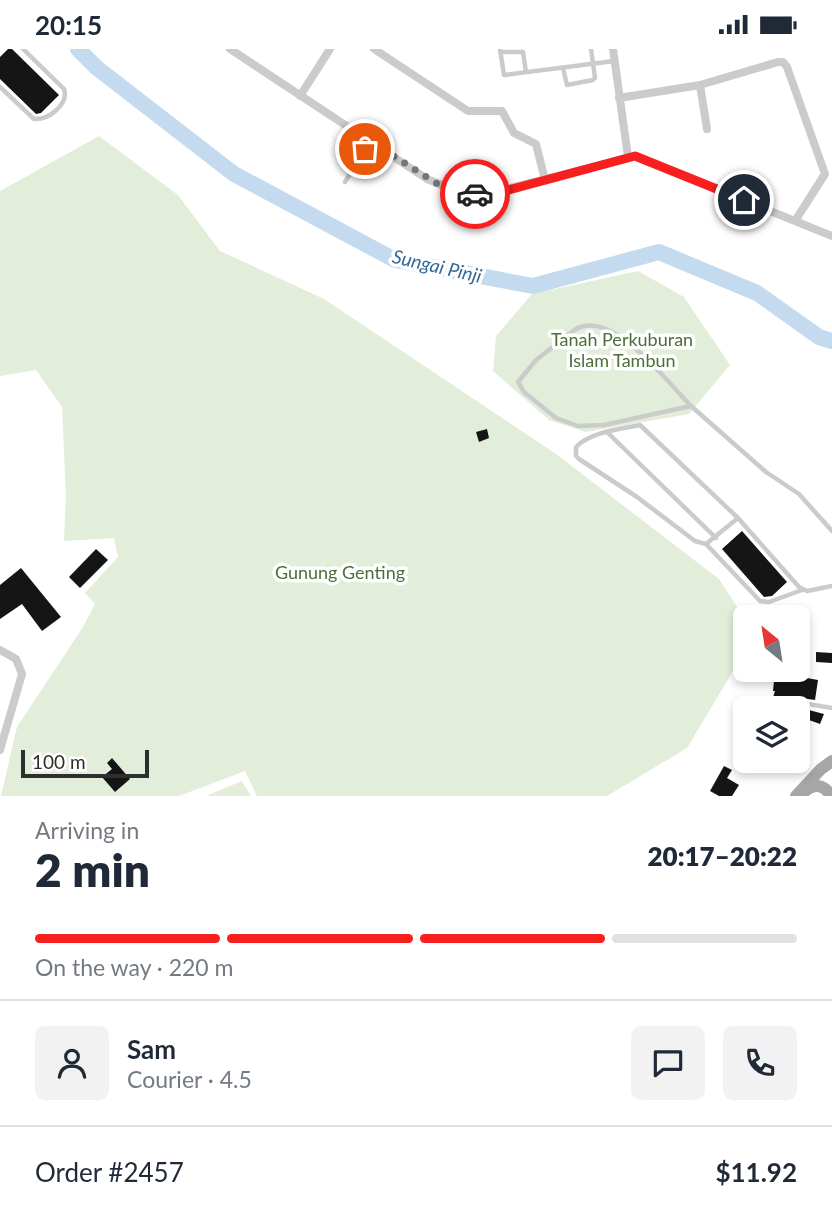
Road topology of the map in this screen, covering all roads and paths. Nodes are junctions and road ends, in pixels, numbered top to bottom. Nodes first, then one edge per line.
1 (23, 49) edge
2 (330, 49) edge
3 (374, 49) edge
4 (591, 49) edge
5 (613, 49) edge
6 (235, 50) edge
7 (500, 50) edge
8 (614, 61) junction
9 (593, 63) junction
10 (563, 68) junction
11 (526, 72) junction
12 (700, 85) junction
13 (0, 87) edge
14 (300, 96) junction
15 (619, 98) junction
16 (707, 129) dead end
17 (370, 141) junction
18 (628, 157) junction
19 (545, 180) junction
20 (345, 182) dead end
21 (795, 221) junction
22 (832, 236) edge
23 (691, 406) junction
24 (607, 433) junction
25 (738, 518) junction
26 (832, 531) edge
27 (716, 538) junction
28 (706, 544) junction
29 (832, 586) edge
30 (803, 590) junction
31 (0, 650) edge
32 (810, 704) edge
33 (832, 708) edge
34 (0, 750) edge
35 (832, 761) edge
36 (797, 796) edge
37 (831, 796) edge

1 - 13 lane
2 - 14 street
3 - 19 street
4 - 9 lane
5 - 8 street
6 - 14 street
7 - 11 lane
7 - 11 lane
8 - 9 lane
8 - 15 street
9 - 10 lane
9 - 10 lane
10 - 11 lane
12 - 15 street
12 - 16 street
12 - 21 street
14 - 17 street
15 - 18 street
17 - 19 street
17 - 20 lane
18 - 19 street
18 - 21 street
21 - 22 street
23 - 23 lane
23 - 26 lane
24 - 25 lane
24 - 27 lane
24 - 28 lane
25 - 27 lane
25 - 30 lane
27 - 28 lane
28 - 30 lane
29 - 30 lane
31 - 34 street
32 - 33 lane
35 - 36 main road
36 - 37 main road

